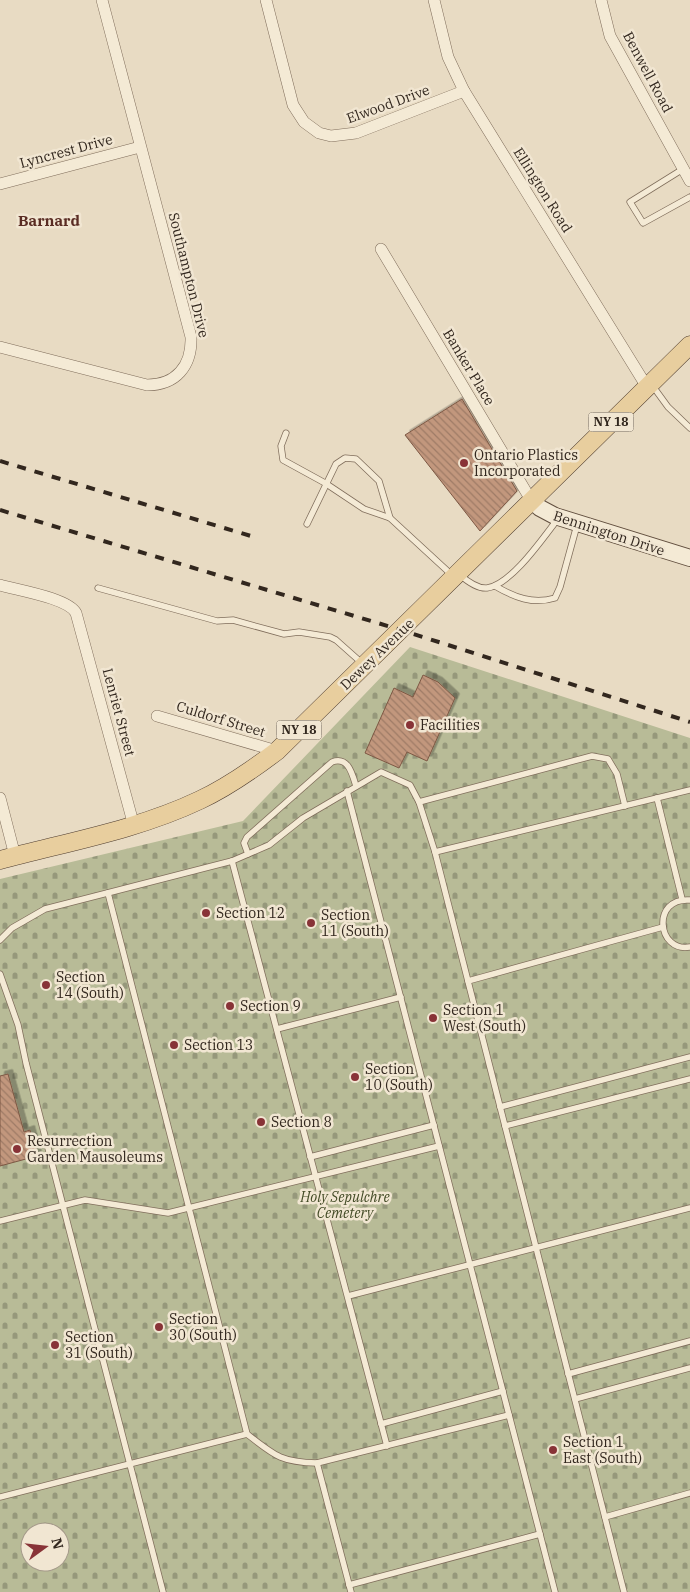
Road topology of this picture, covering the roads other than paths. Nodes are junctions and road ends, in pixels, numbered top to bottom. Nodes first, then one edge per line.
1 (102, 0) edge
2 (266, 0) edge
3 (434, 0) edge
4 (601, 0) edge
5 (464, 91) junction
6 (140, 147) junction
7 (683, 169) junction
8 (690, 181) edge
9 (0, 184) edge
10 (690, 197) edge
11 (381, 249) dead end
12 (0, 347) edge
13 (688, 352) edge
14 (649, 385) junction
15 (690, 428) edge
16 (286, 433) dead end
17 (325, 483) junction
18 (531, 500) junction
19 (390, 518) junction
20 (559, 518) junction
21 (307, 524) dead end
22 (578, 524) junction
23 (690, 558) edge
24 (456, 576) junction
25 (0, 585) edge
26 (495, 586) junction
27 (98, 588) dead end
28 (365, 666) junction
29 (157, 716) dead end
30 (277, 751) junction
31 (356, 786) junction
32 (347, 790) junction
33 (690, 790) edge
34 (0, 798) edge
35 (657, 798) junction
36 (419, 802) junction
37 (625, 806) junction
38 (134, 826) junction
39 (435, 852) junction
40 (248, 854) junction
41 (7, 858) edge
42 (232, 861) junction
43 (108, 893) junction
44 (682, 899) junction
45 (690, 900) edge
46 (663, 927) junction
47 (0, 940) edge
48 (690, 947) edge
49 (0, 974) edge
50 (468, 981) junction
51 (401, 997) junction
52 (277, 1029) junction
53 (690, 1058) edge
54 (690, 1079) edge
55 (500, 1107) junction
56 (434, 1124) junction
57 (505, 1126) junction
58 (439, 1146) junction
59 (310, 1157) junction
60 (316, 1177) junction
61 (63, 1205) junction
62 (190, 1208) junction
63 (690, 1208) edge
64 (0, 1221) edge
65 (536, 1248) junction
66 (470, 1264) junction
67 (348, 1296) junction
68 (690, 1340) edge
69 (690, 1368) edge
70 (568, 1374) junction
71 (503, 1391) junction
72 (574, 1399) junction
73 (509, 1415) junction
74 (381, 1424) junction
75 (247, 1434) junction
76 (387, 1446) junction
77 (317, 1463) junction
78 (128, 1464) junction
79 (690, 1493) edge
80 (0, 1497) edge
81 (605, 1517) junction
82 (540, 1534) junction
83 (350, 1589) edge
84 (163, 1592) edge
85 (556, 1592) edge
86 (624, 1592) edge

1 - 6 street, Southampton Drive
2 - 5 street, Elwood Drive
3 - 5 street, Ellington Road
4 - 7 street, Benwell Road
5 - 14 street, Ellington Road
6 - 9 street, Lyncrest Drive
6 - 12 street, Southampton Drive
7 - 8 street, Benwell Road
7 - 10 lane
11 - 18 street, Banker Place
13 - 14 main road, Dewey Avenue / NY 18
14 - 15 lane
14 - 18 main road, Dewey Avenue / NY 18
16 - 17 lane
17 - 19 lane
17 - 19 lane
17 - 21 lane
18 - 20 street, Bennington Drive
18 - 24 main road, Dewey Avenue / NY 18
19 - 24 lane
20 - 22 street, Bennington Drive
20 - 26 lane
22 - 23 street, Bennington Drive
22 - 26 lane
24 - 26 lane
24 - 28 main road, Dewey Avenue / NY 18
25 - 38 street, Lenriet Street
27 - 28 lane
28 - 30 main road, Dewey Avenue / NY 18
29 - 30 street, Culdorf Street
30 - 38 main road, Dewey Avenue / NY 18
31 - 32 lane
31 - 36 lane
31 - 40 lane
32 - 40 lane
32 - 51 lane
33 - 35 lane
34 - 41 street
35 - 37 lane
35 - 44 lane
36 - 37 lane
36 - 39 lane
37 - 39 lane
38 - 41 main road, Dewey Avenue / NY 18
39 - 50 lane
40 - 42 lane
42 - 43 lane
42 - 52 lane
43 - 47 lane
43 - 62 lane
44 - 45 lane
44 - 46 lane
46 - 48 lane
46 - 50 lane
49 - 61 lane
50 - 55 lane
51 - 52 lane
51 - 56 lane
52 - 59 lane
53 - 55 lane
54 - 57 lane
55 - 57 lane
56 - 58 lane
56 - 59 lane
57 - 65 lane
58 - 60 lane
58 - 66 lane
59 - 60 lane
60 - 62 lane
60 - 67 lane
61 - 62 lane
61 - 64 lane
61 - 78 lane
62 - 75 lane
63 - 65 lane
65 - 66 lane
65 - 70 lane
66 - 67 lane
66 - 71 lane
67 - 74 lane
68 - 70 lane
69 - 72 lane
70 - 72 lane
71 - 73 lane
71 - 74 lane
72 - 81 lane
73 - 76 lane
73 - 82 lane
74 - 76 lane
75 - 77 lane
75 - 78 lane
76 - 77 lane
77 - 83 lane
78 - 80 lane
78 - 84 lane
79 - 81 lane
81 - 86 lane
82 - 83 lane
82 - 85 lane

